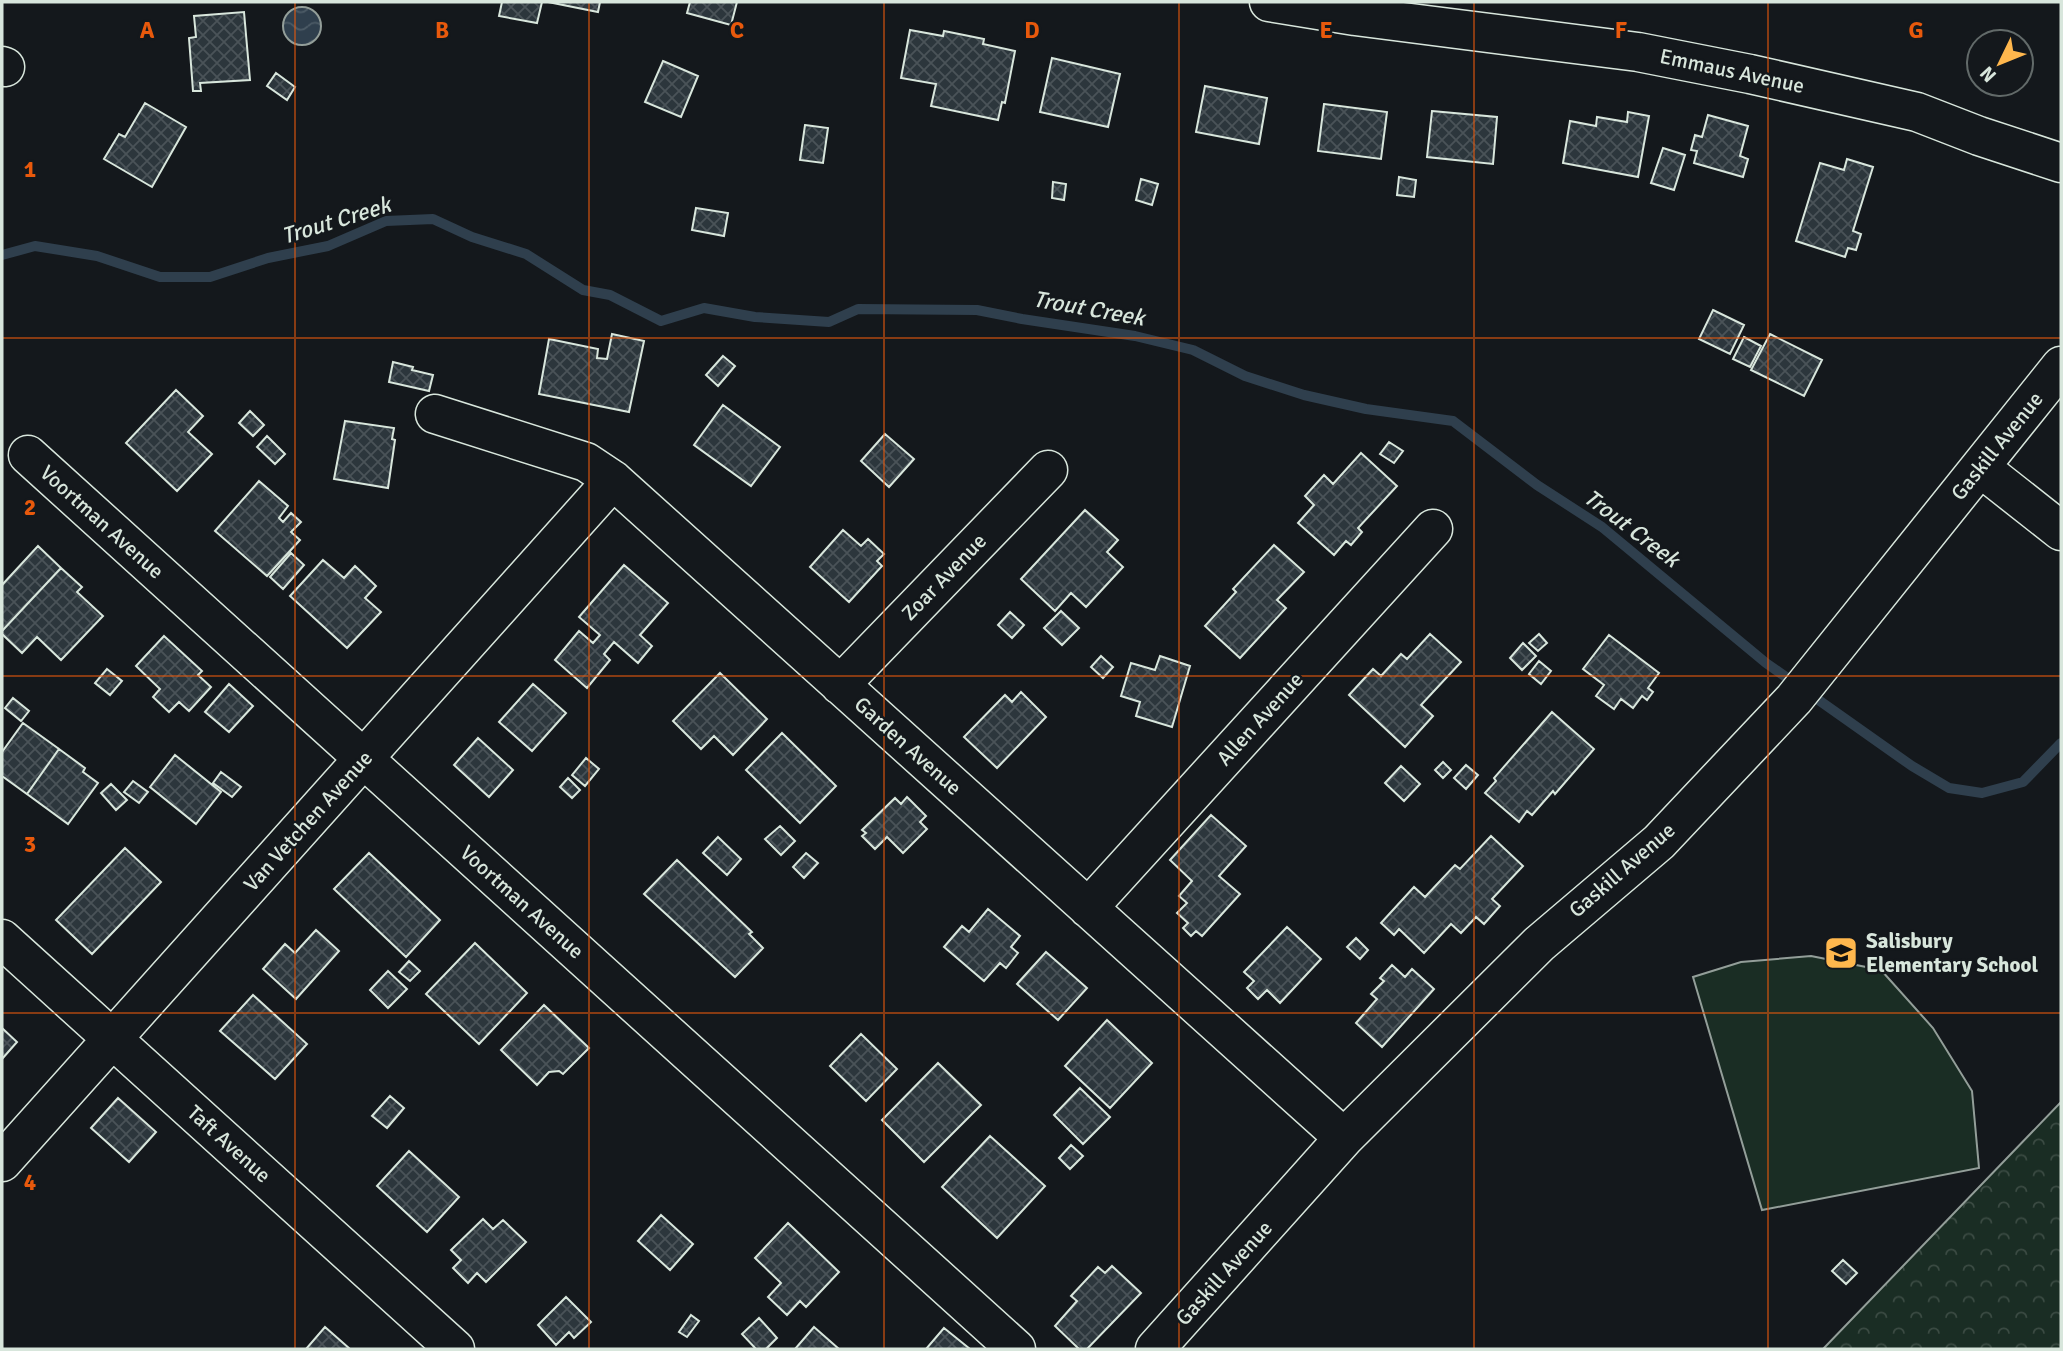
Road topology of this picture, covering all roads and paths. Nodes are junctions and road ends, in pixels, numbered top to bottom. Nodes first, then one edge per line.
1 (1269, 2) edge
2 (2061, 163) edge
3 (2061, 366) edge
4 (435, 414) dead end
5 (28, 455) dead end
6 (1981, 468) junction
7 (1048, 470) dead end
8 (613, 480) junction
9 (1433, 529) dead end
10 (2061, 531) edge
11 (840, 685) junction
12 (363, 759) junction
13 (1088, 908) junction
14 (2, 940) edge
15 (113, 1039) junction
16 (1345, 1138) junction
17 (2, 1162) edge
18 (455, 1349) edge
19 (1016, 1349) edge
20 (1155, 1349) edge

1 - 2 street, Emmaus Avenue
3 - 6 street, Gaskill Avenue
4 - 8 street, Garden Avenue
5 - 12 street, Voortman Avenue
6 - 10 street
6 - 16 street, Gaskill Avenue
7 - 11 street, Zoar Avenue
8 - 11 street, Garden Avenue
8 - 12 street, Van Vetchen Avenue
9 - 13 street, Allen Avenue
11 - 13 street, Garden Avenue
12 - 15 street, Van Vetchen Avenue
12 - 19 street, Voortman Avenue
13 - 16 street, Garden Avenue
14 - 15 street, Taft Avenue
15 - 17 street, Van Vetchen Avenue
15 - 18 street, Taft Avenue
16 - 20 street, Gaskill Avenue

